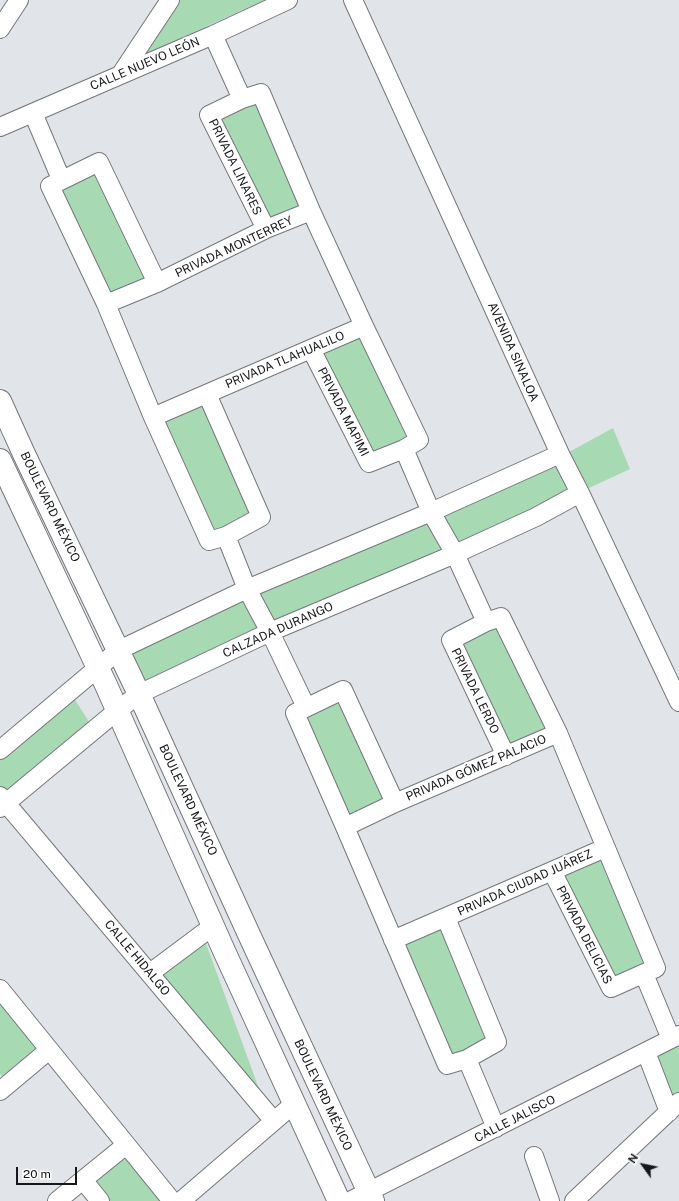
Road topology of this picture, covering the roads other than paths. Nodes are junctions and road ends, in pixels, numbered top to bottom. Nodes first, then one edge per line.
1 (19, 0) edge
2 (170, 0) edge
3 (288, 0) edge
4 (354, 0) edge
5 (0, 29) edge
6 (213, 35) junction
7 (121, 74) junction
8 (242, 99) junction
9 (33, 113) junction
10 (0, 127) edge
11 (61, 179) junction
12 (312, 211) junction
13 (266, 229) junction
14 (156, 283) junction
15 (106, 304) junction
16 (364, 326) junction
17 (311, 349) junction
18 (207, 394) junction
19 (0, 401) edge
20 (153, 417) junction
21 (404, 449) junction
22 (560, 454) junction
23 (0, 460) edge
24 (580, 493) junction
25 (431, 512) junction
26 (226, 536) junction
27 (455, 554) junction
28 (247, 589) junction
29 (486, 622) junction
30 (270, 632) junction
31 (119, 650) junction
32 (98, 667) junction
33 (139, 694) junction
34 (679, 702) edge
35 (306, 707) junction
36 (118, 710) junction
37 (558, 733) junction
38 (0, 750) edge
39 (506, 756) junction
40 (2, 802) edge
41 (395, 803) junction
42 (346, 827) junction
43 (605, 848) junction
44 (552, 871) junction
45 (446, 918) junction
46 (213, 926) junction
47 (393, 940) junction
48 (150, 974) junction
49 (644, 974) junction
50 (0, 989) edge
51 (675, 1037) edge
52 (49, 1050) junction
53 (646, 1052) junction
54 (467, 1059) junction
55 (3, 1084) edge
56 (295, 1103) junction
57 (674, 1107) edge
58 (273, 1120) junction
59 (496, 1128) junction
60 (126, 1144) junction
61 (534, 1156) dead end
62 (83, 1180) junction
63 (364, 1198) edge
64 (57, 1201) edge
65 (100, 1201) edge
66 (172, 1201) edge
67 (181, 1201) edge
68 (339, 1201) edge
69 (550, 1201) edge
70 (574, 1201) edge

1 - 5 street
2 - 7 street
3 - 6 street, CALLE NUEVO LEÓN
4 - 22 street, AVENIDA SINALOA
6 - 7 street, CALLE NUEVO LEÓN
6 - 8 street
7 - 9 street, CALLE NUEVO LEÓN
8 - 12 street, PRIVADA LINARES
8 - 13 street, PRIVADA LINARES
9 - 10 street, CALLE NUEVO LEÓN
9 - 11 street
11 - 14 street
11 - 15 street
12 - 13 street, PRIVADA MONTERREY
12 - 16 street
13 - 14 street, PRIVADA MONTERREY
14 - 15 street, PRIVADA MONTERREY
15 - 20 street
16 - 17 street, PRIVADA TLAHUALILO
16 - 21 street, PRIVADA MAPIMI
17 - 18 street, PRIVADA TLAHUALILO
17 - 21 street, PRIVADA MAPIMI
18 - 20 street, PRIVADA TLAHUALILO
18 - 26 street
19 - 31 main road, BOULEVARD MÉXICO
20 - 26 street
21 - 25 street
22 - 24 street, AVENIDA SINALOA
22 - 25 street
23 - 32 main road, BOULEVARD MÉXICO
24 - 27 street, CALZADA DURANGO
24 - 34 street, AVENIDA SINALOA
25 - 27 street
25 - 28 street
26 - 28 street
27 - 29 street
27 - 30 street, CALZADA DURANGO
28 - 30 street
28 - 31 street
29 - 37 street, PRIVADA LERDO
29 - 39 street, PRIVADA LERDO
30 - 33 street, CALZADA DURANGO
30 - 35 street
31 - 32 street
31 - 33 main road, BOULEVARD MÉXICO
32 - 36 main road, BOULEVARD MÉXICO
32 - 38 street
33 - 36 street, CALZADA DURANGO
33 - 63 main road, BOULEVARD MÉXICO
35 - 41 street, PRIVADA GÓMEZ PALACIO
35 - 42 street, PRIVADA GÓMEZ PALACIO
36 - 40 street, CALZADA DURANGO
36 - 46 main road, BOULEVARD MÉXICO
37 - 39 street, PRIVADA GÓMEZ PALACIO
37 - 43 street
39 - 41 street, PRIVADA GÓMEZ PALACIO
40 - 48 street, CALLE HIDALGO
41 - 42 street, PRIVADA GÓMEZ PALACIO
42 - 47 street, PRIVADA CIUDAD JUÁREZ
43 - 44 street, PRIVADA CIUDAD JUÁREZ
43 - 49 street, PRIVADA DELICIAS
44 - 45 street, PRIVADA CIUDAD JUÁREZ
44 - 49 street, PRIVADA DELICIAS
45 - 47 street, PRIVADA CIUDAD JUÁREZ
45 - 54 street, PRIVADA CIUDAD JUÁREZ
46 - 48 street
46 - 56 main road, BOULEVARD MÉXICO
47 - 54 street, PRIVADA CIUDAD JUÁREZ
48 - 58 street, CALLE HIDALGO
49 - 51 street
50 - 52 street
51 - 53 street, CALLE JALISCO
52 - 55 street
52 - 60 street
53 - 57 street
53 - 59 street, CALLE JALISCO
54 - 59 street
56 - 58 street
56 - 68 main road, BOULEVARD MÉXICO
57 - 70 street
58 - 67 street
59 - 63 street, CALLE JALISCO
60 - 62 street
60 - 66 street
61 - 69 street
62 - 64 street
62 - 65 street

